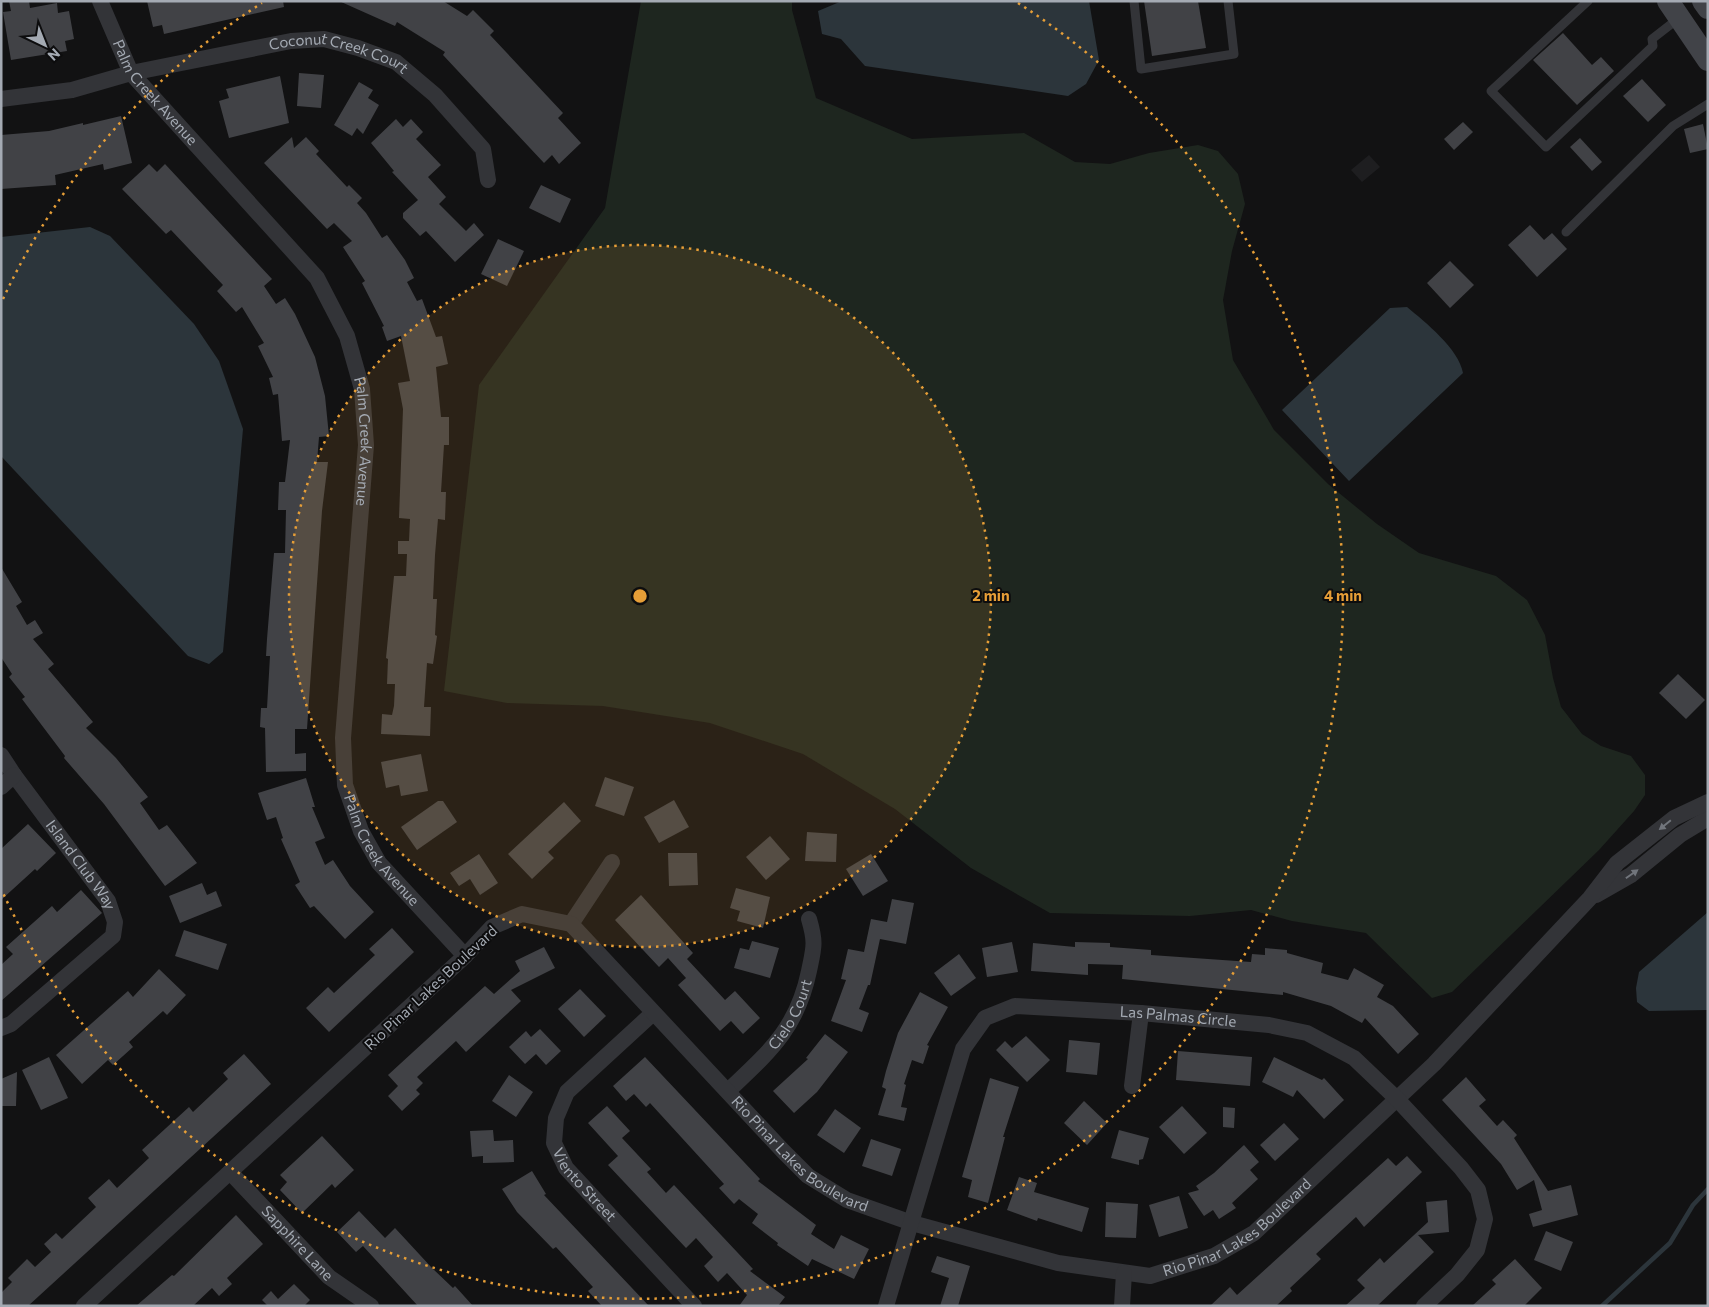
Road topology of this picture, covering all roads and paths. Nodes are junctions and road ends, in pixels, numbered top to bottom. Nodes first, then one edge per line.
1 (100, 1) edge
2 (1134, 1) edge
3 (1228, 1) edge
4 (1588, 1) edge
5 (1703, 1) edge
6 (1708, 8) edge
7 (1674, 9) edge
8 (1708, 60) edge
9 (131, 73) junction
10 (1, 99) edge
11 (1708, 104) edge
12 (488, 180) dead end
13 (1566, 232) dead end
14 (1, 755) edge
15 (14, 776) junction
16 (1, 787) edge
17 (1708, 802) edge
18 (1708, 818) edge
19 (612, 862) dead end
20 (1590, 898) junction
21 (810, 919) dead end
22 (571, 924) junction
23 (464, 956) junction
24 (653, 1013) junction
25 (1141, 1013) junction
26 (1, 1028) edge
27 (1132, 1086) dead end
28 (728, 1092) junction
29 (1397, 1099) junction
30 (230, 1172) junction
31 (912, 1223) junction
32 (1124, 1273) junction
33 (368, 1305) edge
34 (84, 1306) edge
35 (694, 1306) edge
36 (886, 1306) edge
37 (1122, 1306) edge
38 (1424, 1306) edge

1 - 9 street, Palm Creek Avenue
2 - 3 lane
4 - 7 lane
5 - 6 main road
7 - 8 main road
9 - 10 street, Coconut Creek Court
9 - 12 street, Coconut Creek Court
9 - 23 street, Palm Creek Avenue
11 - 13 lane
14 - 15 street, Island Club Way
15 - 16 street
15 - 26 street, Island Club Way
17 -> 20 street, Rio Pinar Lakes Boulevard
20 -> 18 street, Rio Pinar Lakes Boulevard
19 - 22 street
20 - 29 street, Rio Pinar Lakes Boulevard
21 - 28 street, Cielo Court
22 - 23 street, Rio Pinar Lakes Boulevard
22 - 24 street, Rio Pinar Lakes Boulevard
23 - 30 street, Rio Pinar Lakes Boulevard
24 - 28 street, Rio Pinar Lakes Boulevard
24 - 35 street, Viento Street
25 - 27 street
25 - 29 street, Las Palmas Circle
25 - 31 street, Las Palmas Circle
28 - 31 street, Rio Pinar Lakes Boulevard
29 - 32 street, Rio Pinar Lakes Boulevard
29 - 38 street, Las Palmas Circle
30 - 33 street, Sapphire Lane
30 - 34 street, Rio Pinar Lakes Boulevard
31 - 32 street, Rio Pinar Lakes Boulevard
31 - 36 street, Las Palmas Circle
32 - 37 street

